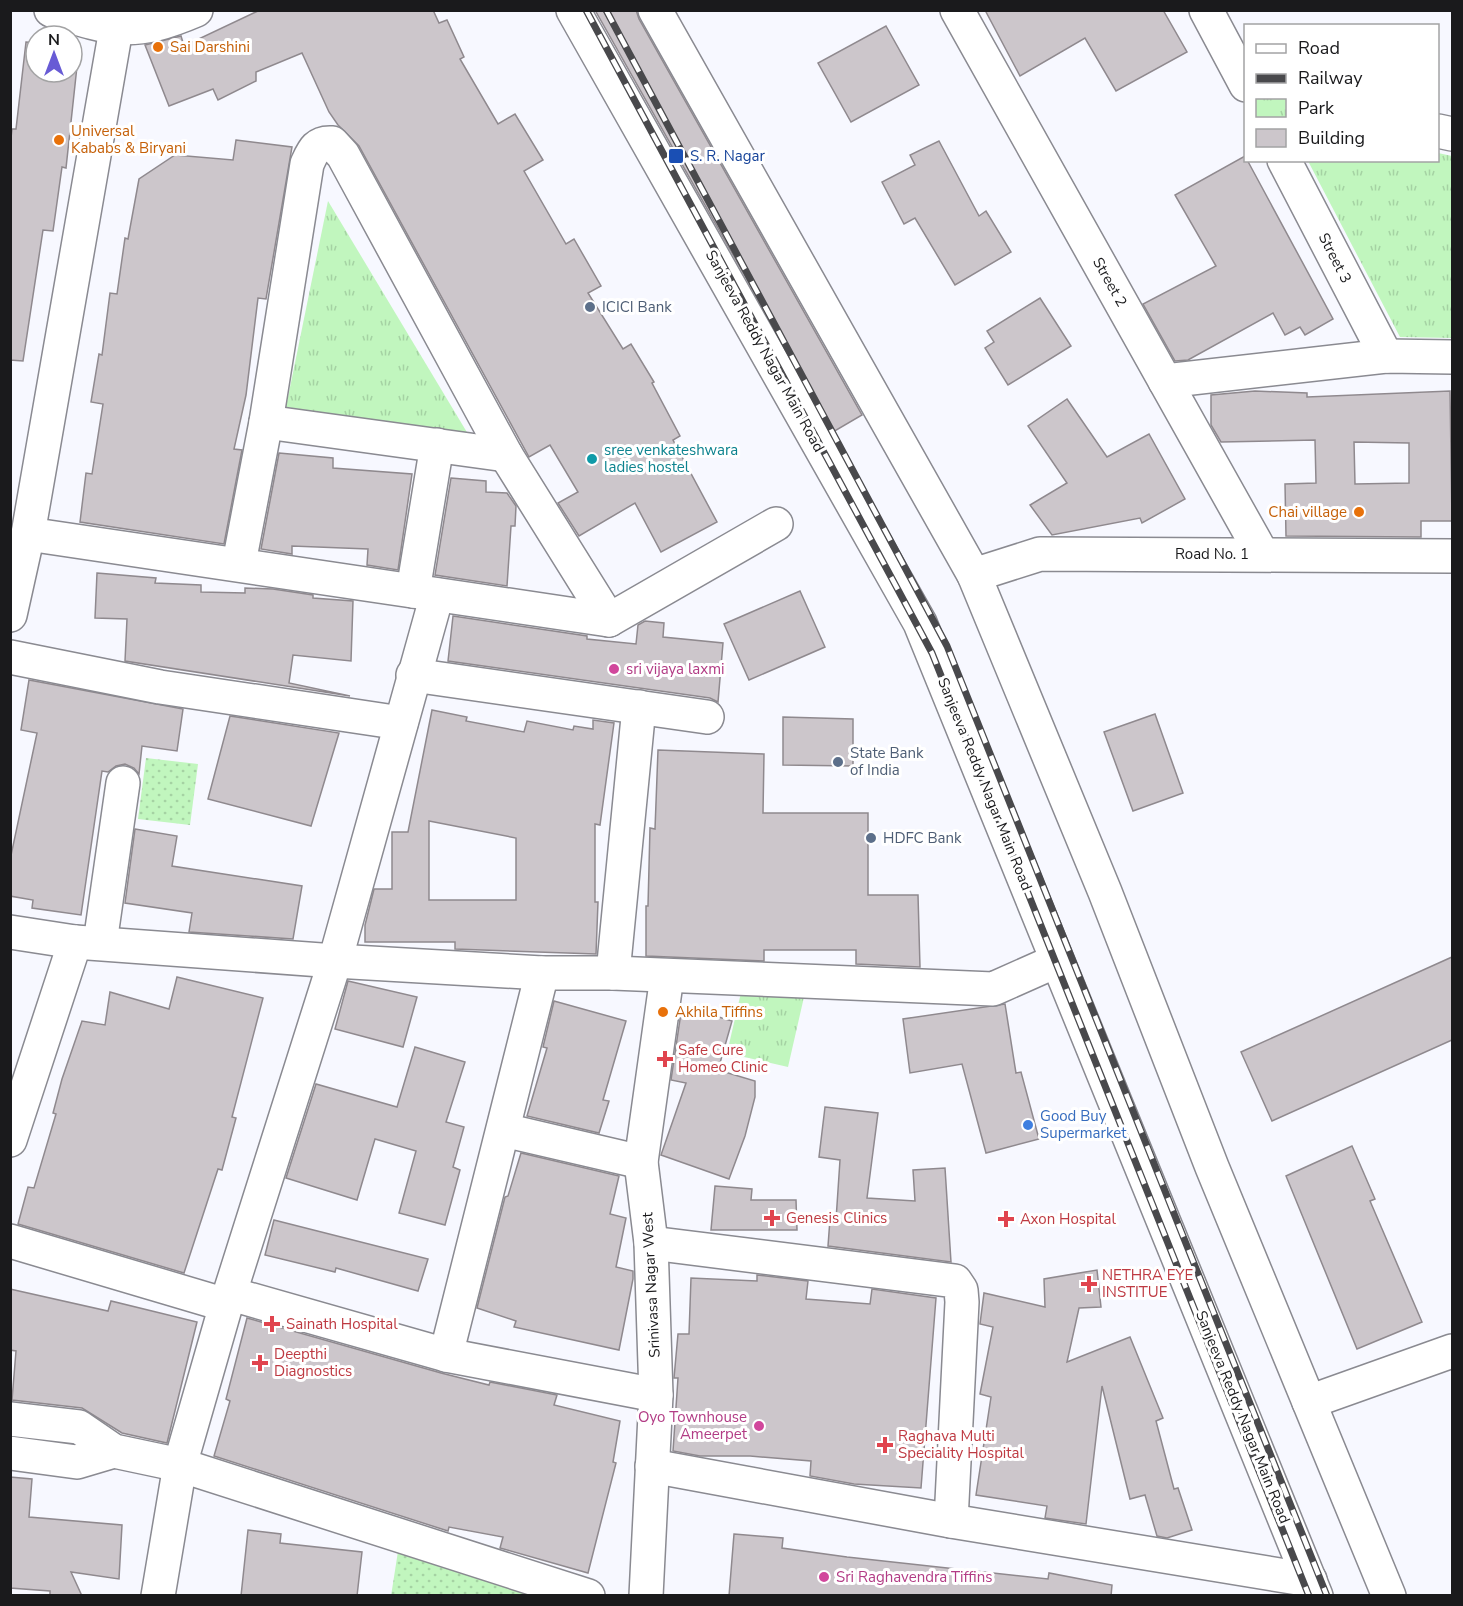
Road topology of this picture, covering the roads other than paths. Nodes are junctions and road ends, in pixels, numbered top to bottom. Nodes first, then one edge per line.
1 (51, 10) edge
2 (195, 10) edge
3 (573, 10) edge
4 (656, 10) edge
5 (957, 10) edge
6 (1206, 10) edge
7 (116, 29) junction
8 (1244, 84) edge
9 (1285, 162) edge
10 (1386, 356) junction
11 (1452, 357) edge
12 (1166, 381) junction
13 (266, 422) junction
14 (437, 445) junction
15 (506, 455) junction
16 (776, 524) dead end
17 (28, 534) junction
18 (1262, 554) junction
19 (1452, 556) edge
20 (239, 563) junction
21 (974, 575) junction
22 (425, 593) junction
23 (10, 615) edge
24 (609, 620) junction
25 (10, 657) edge
26 (413, 675) junction
27 (639, 707) junction
28 (707, 717) dead end
29 (401, 723) junction
30 (123, 783) dead end
31 (10, 932) edge
32 (87, 942) junction
33 (335, 961) junction
34 (1056, 961) junction
35 (542, 973) junction
36 (614, 973) junction
37 (667, 976) junction
38 (504, 1130) junction
39 (10, 1140) edge
40 (641, 1162) junction
41 (10, 1242) edge
42 (651, 1243) junction
43 (229, 1299) junction
44 (1452, 1351) edge
45 (446, 1355) junction
46 (656, 1395) junction
47 (1309, 1402) junction
48 (10, 1419) edge
49 (114, 1451) junction
50 (10, 1453) edge
51 (180, 1465) junction
52 (652, 1466) junction
53 (951, 1521) junction
54 (1313, 1588) edge
55 (158, 1596) edge
56 (588, 1596) edge
57 (646, 1596) edge
58 (1389, 1596) edge

1 - 7 main road
2 - 7 main road
3 - 34 main road, Sanjeeva Reddy Nagar Main Road
4 - 21 main road
5 - 12 main road, Street 2
6 - 8 main road
7 - 17 main road
9 - 10 main road, Street 3
10 - 11 main road
10 - 12 main road
12 - 18 main road, Street 2
13 - 14 main road
13 - 15 main road
13 - 20 main road
14 - 15 main road
14 - 22 main road
15 - 24 main road
16 - 24 main road
17 - 20 main road
17 - 23 main road
18 - 19 main road, Road No. 1
18 - 21 main road, Road No. 1
20 - 22 main road
21 - 47 main road
22 - 24 main road
22 - 26 main road
25 - 29 main road
26 - 27 main road
26 - 29 main road
27 - 28 main road
27 - 36 main road
29 - 33 main road
30 - 32 main road
31 - 32 main road
32 - 33 main road
32 - 39 main road
33 - 35 main road
33 - 43 main road
34 - 37 main road
34 - 54 main road, Sanjeeva Reddy Nagar Main Road
35 - 36 main road
35 - 38 main road
36 - 37 main road
37 - 40 main road, Srinivasa Nagar West
38 - 40 main road
38 - 45 main road
40 - 42 main road, Srinivasa Nagar West
41 - 43 main road
42 - 46 main road, Srinivasa Nagar West
42 - 53 main road
43 - 45 main road
43 - 51 main road
44 - 47 main road
45 - 46 main road
46 - 52 main road, Srinivasa Nagar West
47 - 58 main road
48 - 49 main road
49 - 50 main road
49 - 51 main road
51 - 55 main road
51 - 56 main road
52 - 53 main road
52 - 57 main road, Srinivasa Nagar West
53 - 54 main road

